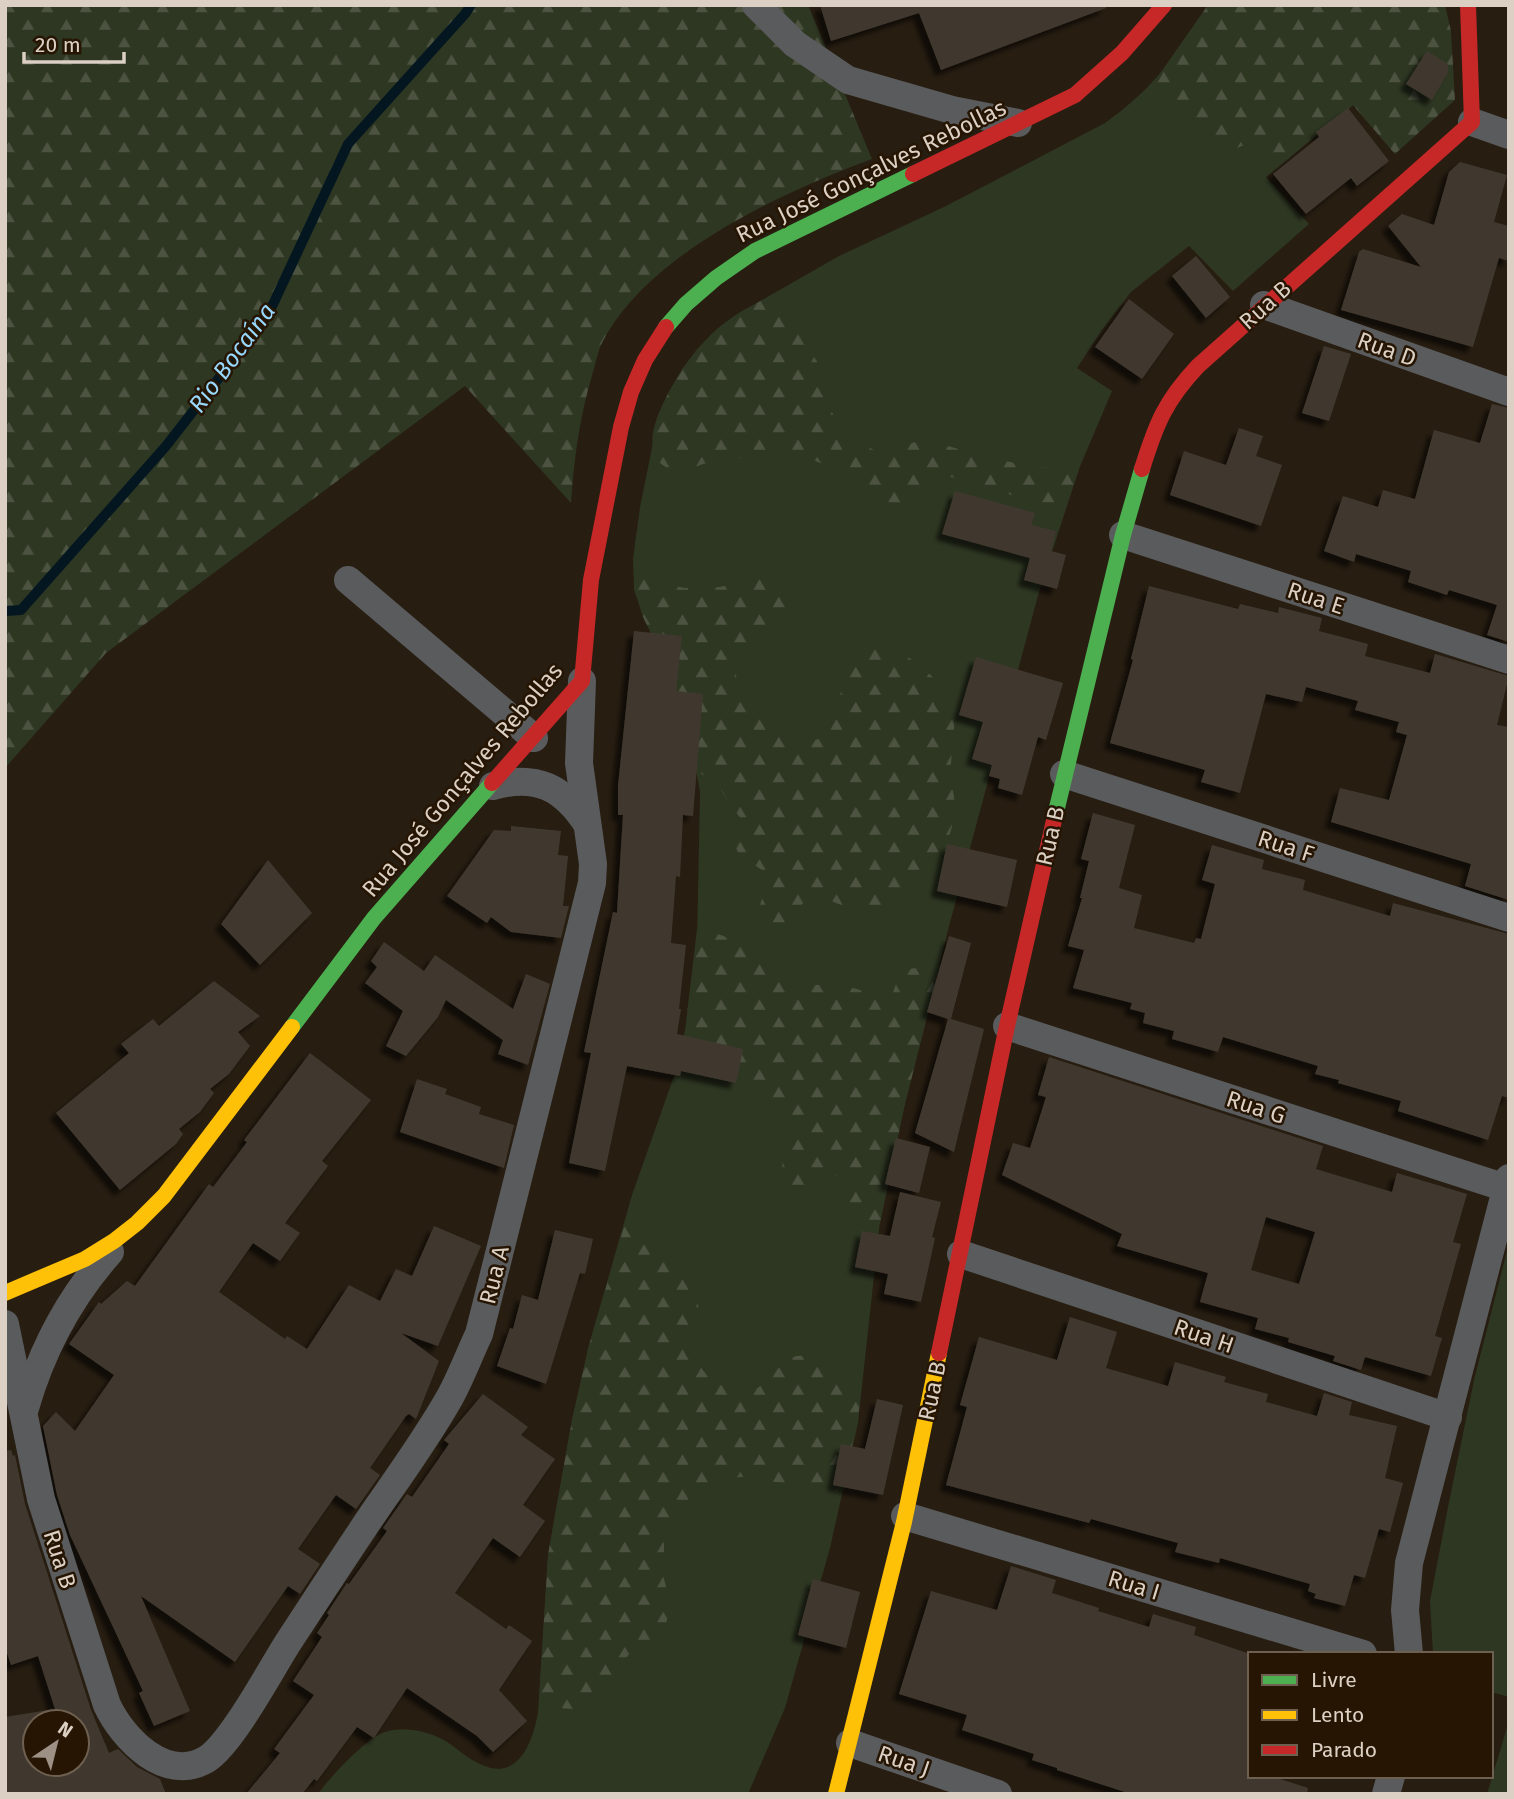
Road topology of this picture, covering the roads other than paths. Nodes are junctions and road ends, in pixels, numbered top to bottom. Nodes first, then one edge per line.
1 (756, 5) edge
2 (1164, 5) edge
3 (1468, 5) edge
4 (1472, 122) junction
5 (1018, 123) junction
6 (1509, 135) edge
7 (1264, 305) junction
8 (1509, 392) edge
9 (1123, 535) junction
10 (348, 580) dead end
11 (1509, 660) edge
12 (582, 681) junction
13 (534, 738) junction
14 (1064, 774) junction
15 (493, 786) junction
16 (587, 824) junction
17 (1509, 918) edge
18 (1007, 1026) junction
19 (1507, 1183) edge
20 (130, 1231) junction
21 (961, 1254) junction
22 (5, 1293) edge
23 (5, 1324) edge
24 (24, 1411) junction
25 (1448, 1418) junction
26 (905, 1516) junction
27 (1356, 1652) edge
28 (1409, 1652) edge
29 (850, 1743) junction
30 (168, 1764) joint
31 (836, 1794) edge
32 (998, 1794) edge

1 - 5 street
2 - 5 street, Rua José Gonçalves Rebollas
3 - 4 street
4 - 6 street
4 - 7 street, Rua B
5 - 12 street, Rua José Gonçalves Rebollas
7 - 8 street, Rua D
7 - 9 street, Rua B
9 - 11 street, Rua E
9 - 14 street, Rua B
10 - 13 street
12 - 13 street, Rua José Gonçalves Rebollas
12 - 16 street, Rua A
13 - 15 street, Rua José Gonçalves Rebollas
14 - 17 street, Rua F
14 - 18 street, Rua B
15 - 16 street
15 - 20 street, Rua José Gonçalves Rebollas
16 - 30 street, Rua A
18 - 19 street, Rua G
18 - 21 street, Rua B
19 - 25 street
20 - 22 street, Rua José Gonçalves Rebollas
20 - 24 street
21 - 25 street, Rua H
21 - 26 street, Rua B
23 - 24 street, Rua B
24 - 30 street, Rua B
25 - 28 street
26 - 27 street, Rua I
26 - 29 street, Rua B
29 - 31 street, Rua B
29 - 32 street, Rua J

